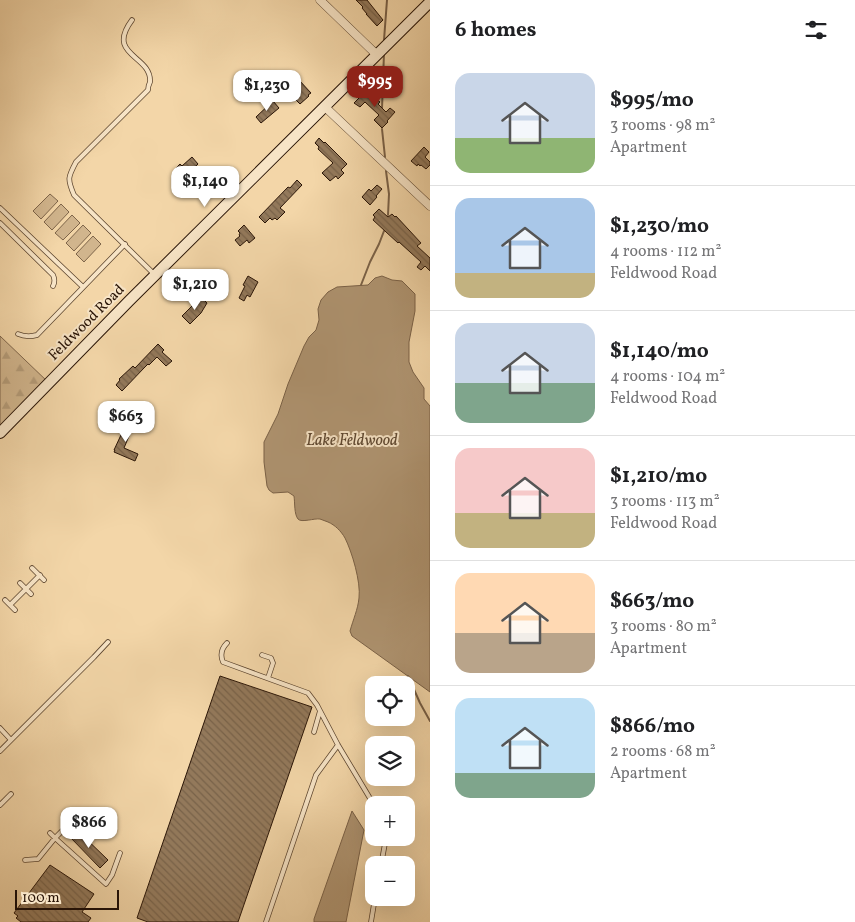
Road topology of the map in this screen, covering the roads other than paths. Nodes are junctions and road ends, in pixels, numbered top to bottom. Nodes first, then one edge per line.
1 (320, 0) edge
2 (430, 2) edge
3 (132, 20) dead end
4 (377, 55) junction
5 (325, 107) junction
6 (430, 206) edge
7 (0, 208) edge
8 (0, 223) edge
9 (125, 244) junction
10 (156, 275) junction
11 (53, 286) dead end
12 (83, 288) junction
13 (18, 334) dead end
14 (0, 433) edge
15 (32, 568) dead end
16 (40, 575) junction
17 (44, 580) dead end
18 (20, 583) dead end
19 (26, 589) junction
20 (31, 594) dead end
21 (5, 600) dead end
22 (10, 605) junction
23 (15, 610) dead end
24 (108, 642) dead end
25 (227, 643) dead end
26 (262, 656) dead end
27 (268, 678) junction
28 (320, 711) junction
29 (0, 728) edge
30 (314, 732) dead end
31 (11, 740) junction
32 (338, 745) junction
33 (0, 751) edge
34 (11, 794) dead end
35 (369, 796) edge
36 (0, 805) edge
37 (80, 814) dead end
38 (50, 833) dead end
39 (56, 838) junction
40 (120, 853) dead end
41 (25, 860) dead end
42 (374, 906) edge
43 (266, 922) edge
44 (371, 922) edge

1 - 4 street
2 - 4 street, Feldwood Road
3 - 9 lane
4 - 5 street, Feldwood Road
5 - 6 street
5 - 10 street, Feldwood Road
7 - 12 lane
8 - 11 lane
9 - 10 lane
9 - 12 lane
10 - 14 street, Feldwood Road
12 - 13 lane
15 - 16 lane
16 - 17 lane
16 - 19 lane
18 - 19 lane
19 - 20 lane
19 - 22 lane
21 - 22 lane
22 - 23 lane
24 - 31 lane
25 - 27 lane
26 - 27 lane
27 - 28 lane
28 - 30 lane
28 - 32 lane
29 - 31 lane
31 - 33 lane
32 - 35 lane
32 - 43 lane
34 - 36 lane
37 - 39 lane
38 - 39 lane
39 - 40 lane
39 - 41 lane
42 - 44 lane

